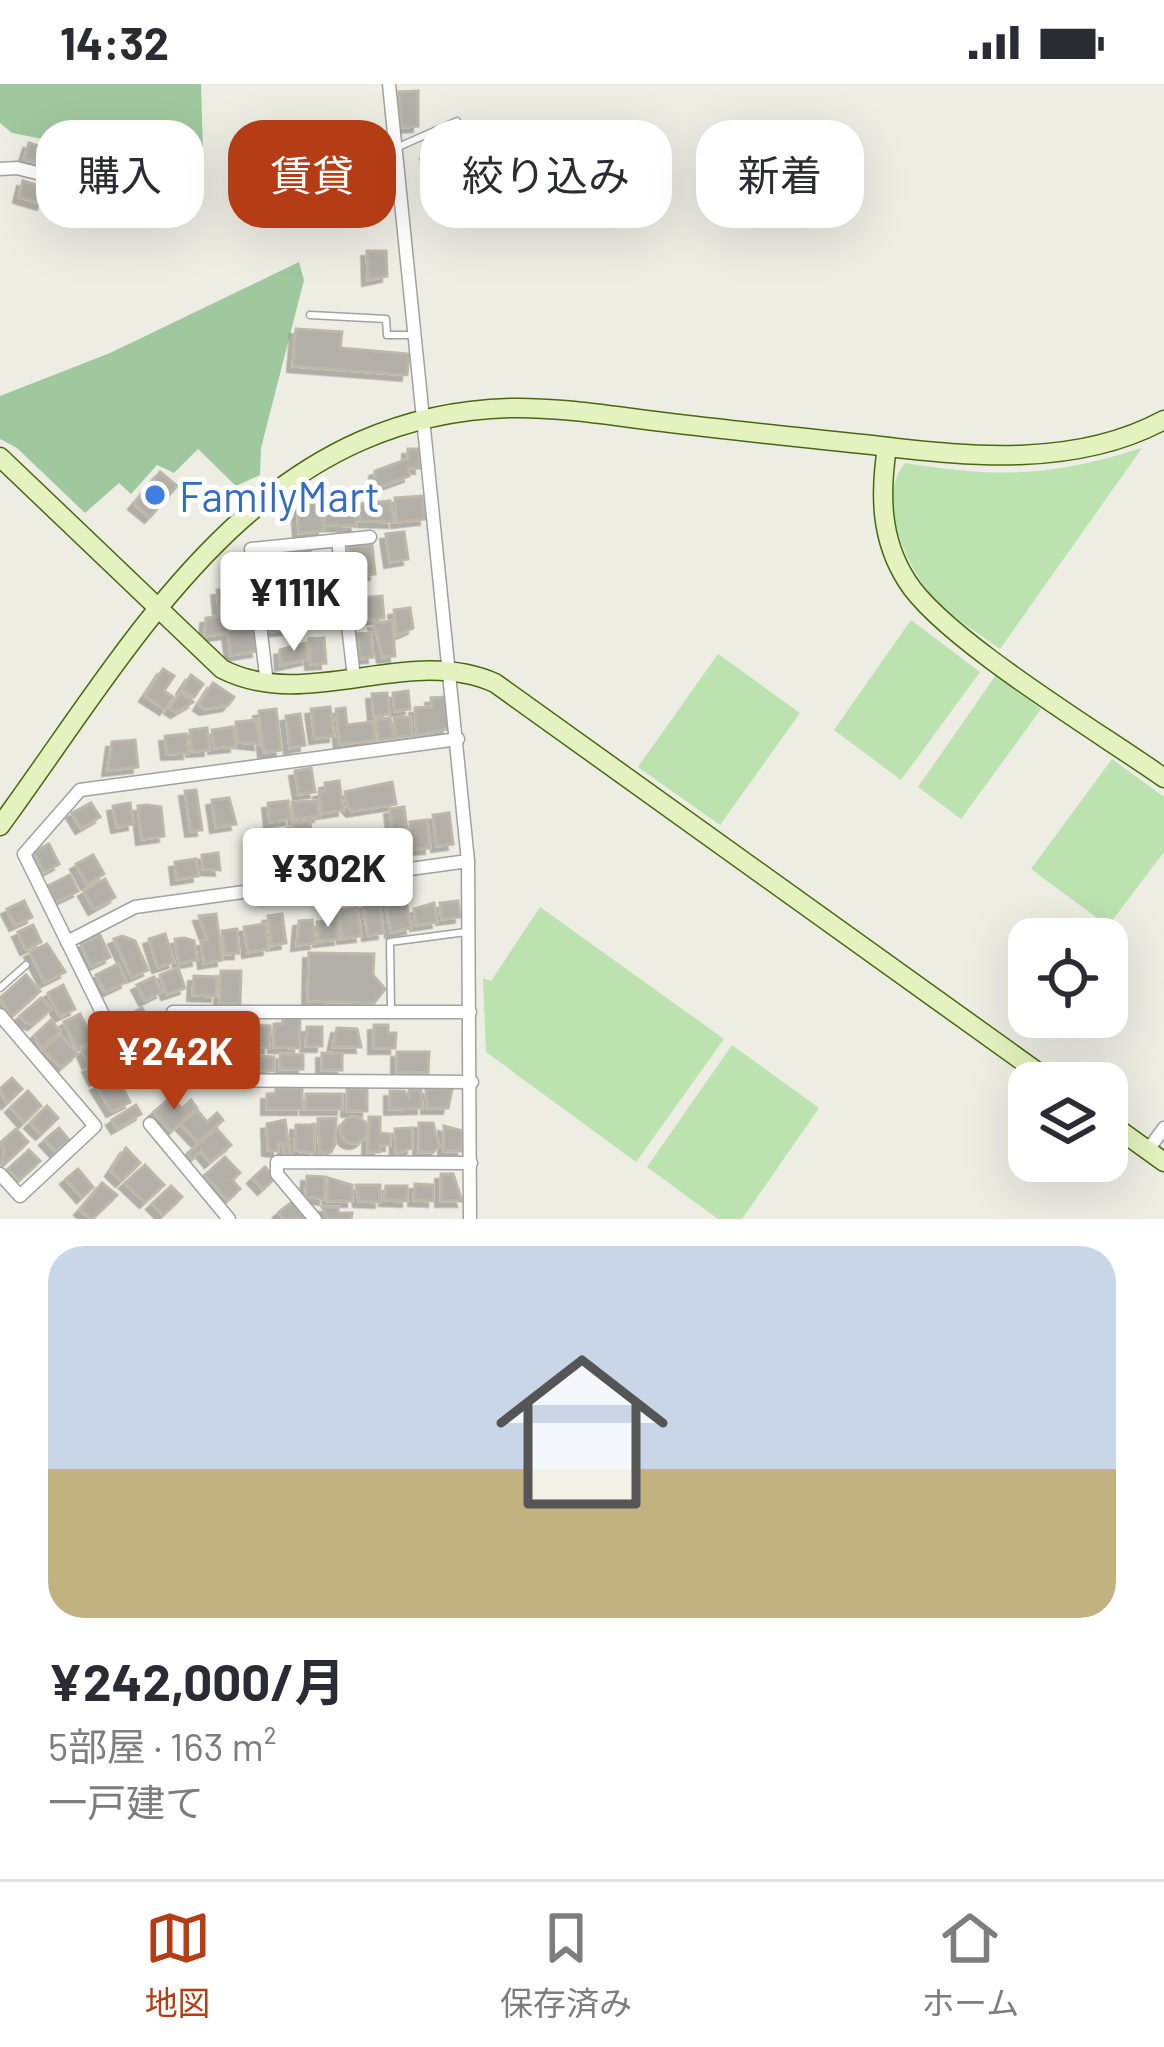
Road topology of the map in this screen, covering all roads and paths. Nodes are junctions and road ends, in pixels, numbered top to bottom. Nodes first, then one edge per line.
1 (389, 84) edge
2 (393, 120) edge
3 (420, 138) edge
4 (396, 148) joint
5 (0, 169) edge
6 (36, 173) edge
7 (310, 315) dead end
8 (413, 334) junction
9 (420, 419) junction
10 (1164, 421) edge
11 (887, 447) junction
12 (0, 457) edge
13 (370, 537) dead end
14 (338, 540) junction
15 (158, 610) junction
16 (450, 668) junction
17 (354, 677) junction
18 (267, 685) junction
19 (458, 739) junction
20 (1164, 778) edge
21 (0, 826) edge
22 (468, 861) junction
23 (469, 932) junction
24 (67, 941) junction
25 (26, 965) dead end
26 (0, 988) edge
27 (173, 1012) dead end
28 (391, 1012) junction
29 (470, 1012) junction
30 (0, 1015) edge
31 (119, 1047) dead end
32 (1024, 1062) edge
33 (201, 1080) dead end
34 (472, 1082) junction
35 (149, 1124) dead end
36 (1164, 1128) edge
37 (1128, 1136) edge
38 (1156, 1156) edge
39 (472, 1163) junction
40 (0, 1174) edge
41 (229, 1219) edge
42 (315, 1219) edge
43 (470, 1219) edge

1 - 2 street
3 - 4 lane
4 - 8 street
5 - 6 street
7 - 8 lane
8 - 9 street
9 - 11 street
9 - 15 street
9 - 16 street
10 - 11 street
11 - 20 street
12 - 15 street
13 - 14 street
14 - 17 street
14 - 18 street
15 - 18 street
15 - 21 street
16 - 17 street
16 - 19 street
16 - 32 street
17 - 18 street
19 - 22 street
19 - 24 street
22 - 23 street
22 - 24 street
23 - 28 lane
23 - 29 street
24 - 31 street
25 - 26 lane
27 - 28 street
28 - 29 street
29 - 34 street
30 - 40 street
33 - 34 street
34 - 39 street
35 - 41 street
36 - 38 street
37 - 38 street
39 - 42 street
39 - 43 street

